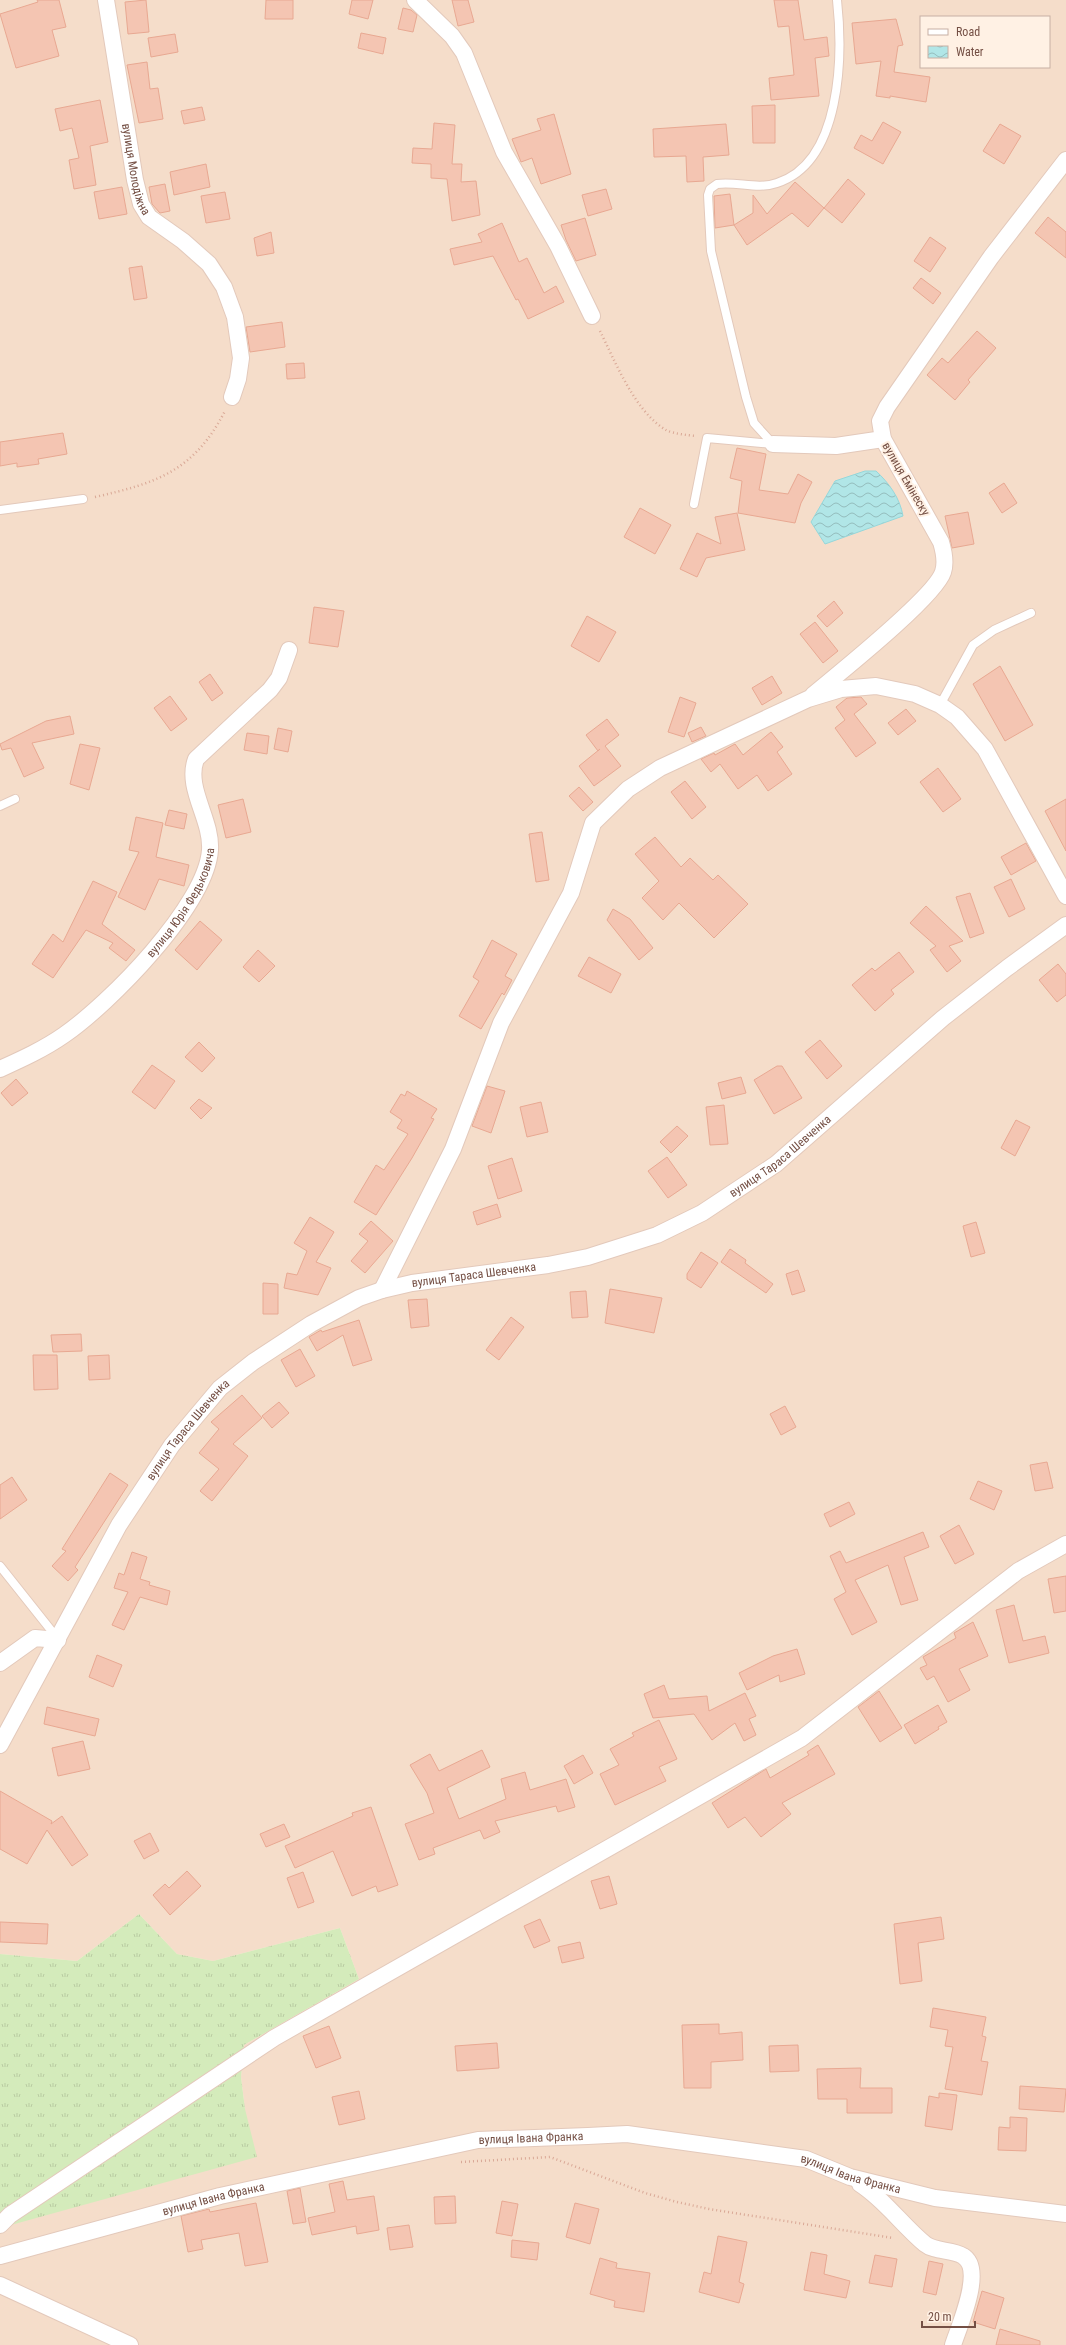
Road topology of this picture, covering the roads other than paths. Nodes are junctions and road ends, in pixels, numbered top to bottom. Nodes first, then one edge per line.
1 (106, 0) edge
2 (415, 0) edge
3 (837, 0) edge
4 (1066, 160) edge
5 (592, 316) road end
6 (232, 397) road end
7 (882, 439) junction
8 (773, 444) junction
9 (83, 500) road end
10 (694, 504) dead end
11 (0, 510) edge
12 (1031, 613) dead end
13 (289, 650) dead end
14 (808, 699) junction
15 (940, 705) junction
16 (15, 799) dead end
17 (0, 806) edge
18 (1066, 896) edge
19 (1066, 925) edge
20 (0, 1069) edge
21 (382, 1290) junction
22 (1066, 1544) edge
23 (0, 1566) edge
24 (58, 1640) junction
25 (0, 1663) edge
26 (0, 1745) edge
27 (850, 2177) junction
28 (1066, 2214) edge
29 (0, 2225) edge
30 (0, 2256) edge
31 (0, 2285) edge
32 (130, 2345) edge
33 (953, 2345) edge

1 - 6 street, вулиця Молодіжна
2 - 5 street
3 - 8 lane
4 - 7 street, вулиця Емінеску
7 - 8 street
7 - 14 street, вулиця Емінеску
8 - 10 lane
9 - 11 lane
12 - 15 lane
13 - 20 street, вулиця Юрія Федьковича
14 - 15 street
14 - 21 street
15 - 18 street
16 - 17 lane
19 - 21 street, вулиця Тараса Шевченка
21 - 24 street, вулиця Тараса Шевченка
22 - 29 street
23 - 24 lane
24 - 25 street
24 - 26 street, вулиця Тараса Шевченка
27 - 28 street, вулиця Івана Франка
27 - 30 street, вулиця Івана Франка
27 - 33 street
31 - 32 street

